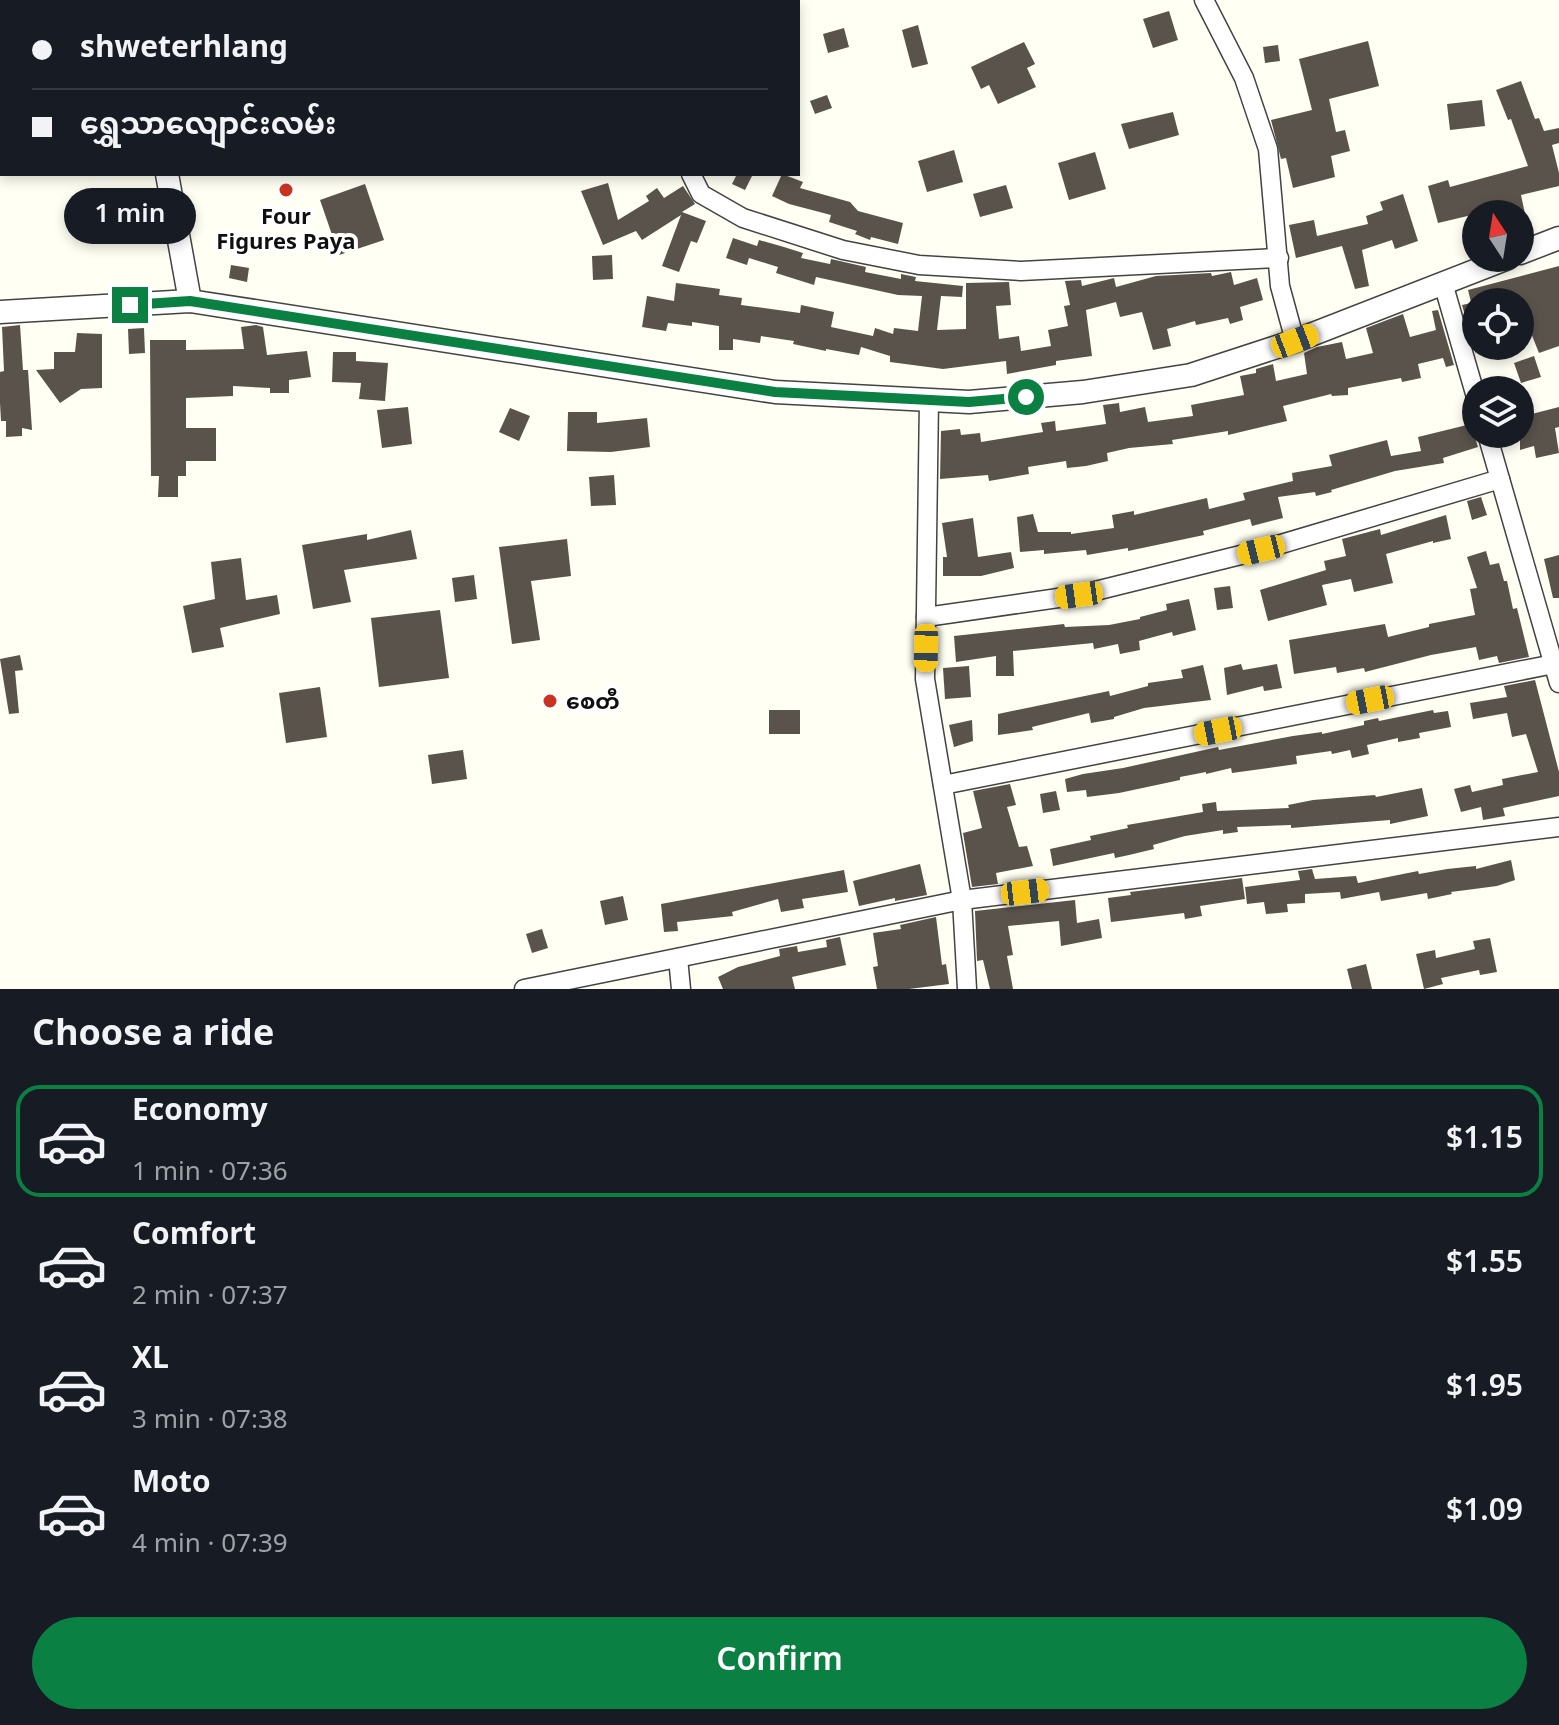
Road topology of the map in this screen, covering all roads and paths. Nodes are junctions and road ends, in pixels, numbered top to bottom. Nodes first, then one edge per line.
1 (1204, 0) edge
2 (167, 176) edge
3 (692, 176) edge
4 (1559, 238) edge
5 (1534, 248) edge
6 (1279, 258) junction
7 (1472, 272) edge
8 (1443, 283) junction
9 (190, 301) junction
10 (0, 312) edge
11 (1295, 341) junction
12 (1470, 376) edge
13 (929, 400) junction
14 (1491, 448) edge
15 (1500, 479) junction
16 (926, 617) junction
17 (1554, 664) junction
18 (1559, 683) edge
19 (943, 785) junction
20 (1559, 827) edge
21 (962, 900) junction
22 (678, 958) junction
23 (524, 989) edge
24 (681, 989) edge
25 (967, 989) edge

1 - 6 street
2 - 9 street
3 - 6 street
4 - 5 street
6 - 11 street
7 - 8 street
8 - 11 street
8 - 12 street
9 - 10 street
9 - 13 street
11 - 13 street
13 - 16 street
14 - 15 street
15 - 16 street
15 - 17 street
16 - 19 street
17 - 18 street
17 - 19 street
19 - 21 street
20 - 21 street
21 - 22 street
21 - 25 street
22 - 23 street
22 - 24 street

